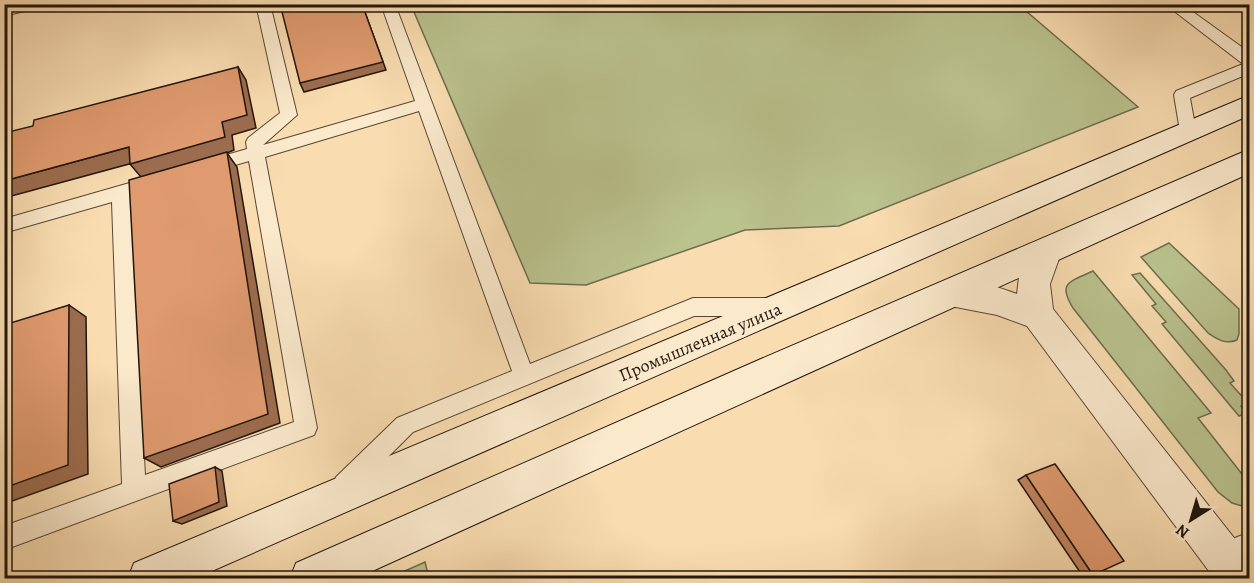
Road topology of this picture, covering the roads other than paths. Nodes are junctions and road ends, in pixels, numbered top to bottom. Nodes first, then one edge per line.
1 (36, 4) edge
2 (263, 4) edge
3 (388, 4) edge
4 (1172, 4) edge
5 (4, 12) edge
6 (1250, 61) edge
7 (1250, 67) edge
8 (424, 104) junction
9 (1250, 104) edge
10 (1188, 130) junction
11 (257, 153) junction
12 (1250, 160) edge
13 (189, 173) edge
14 (166, 179) edge
15 (121, 192) junction
16 (7, 225) dead end
17 (1045, 254) junction
18 (952, 294) junction
19 (783, 307) junction
20 (1039, 316) junction
21 (524, 376) junction
22 (134, 491) junction
23 (328, 501) junction
24 (4, 538) edge
25 (1236, 559) edge
26 (149, 579) edge
27 (311, 579) edge

1 - 5 lane
2 - 11 lane
3 - 8 lane
4 - 6 lane
7 - 10 lane
8 - 11 lane
8 - 21 lane
9 - 10 street, Промышленная улица
10 - 19 street, Промышленная улица
11 - 13 lane
11 - 22 lane
12 - 17 street
14 - 15 lane
15 - 16 lane
15 - 22 lane
17 - 18 street
17 - 20 street
18 - 20 street
18 - 27 street
19 - 21 lane
19 - 23 street, Промышленная улица
20 - 25 street
21 - 23 lane
22 - 24 lane
23 - 26 street, Промышленная улица

